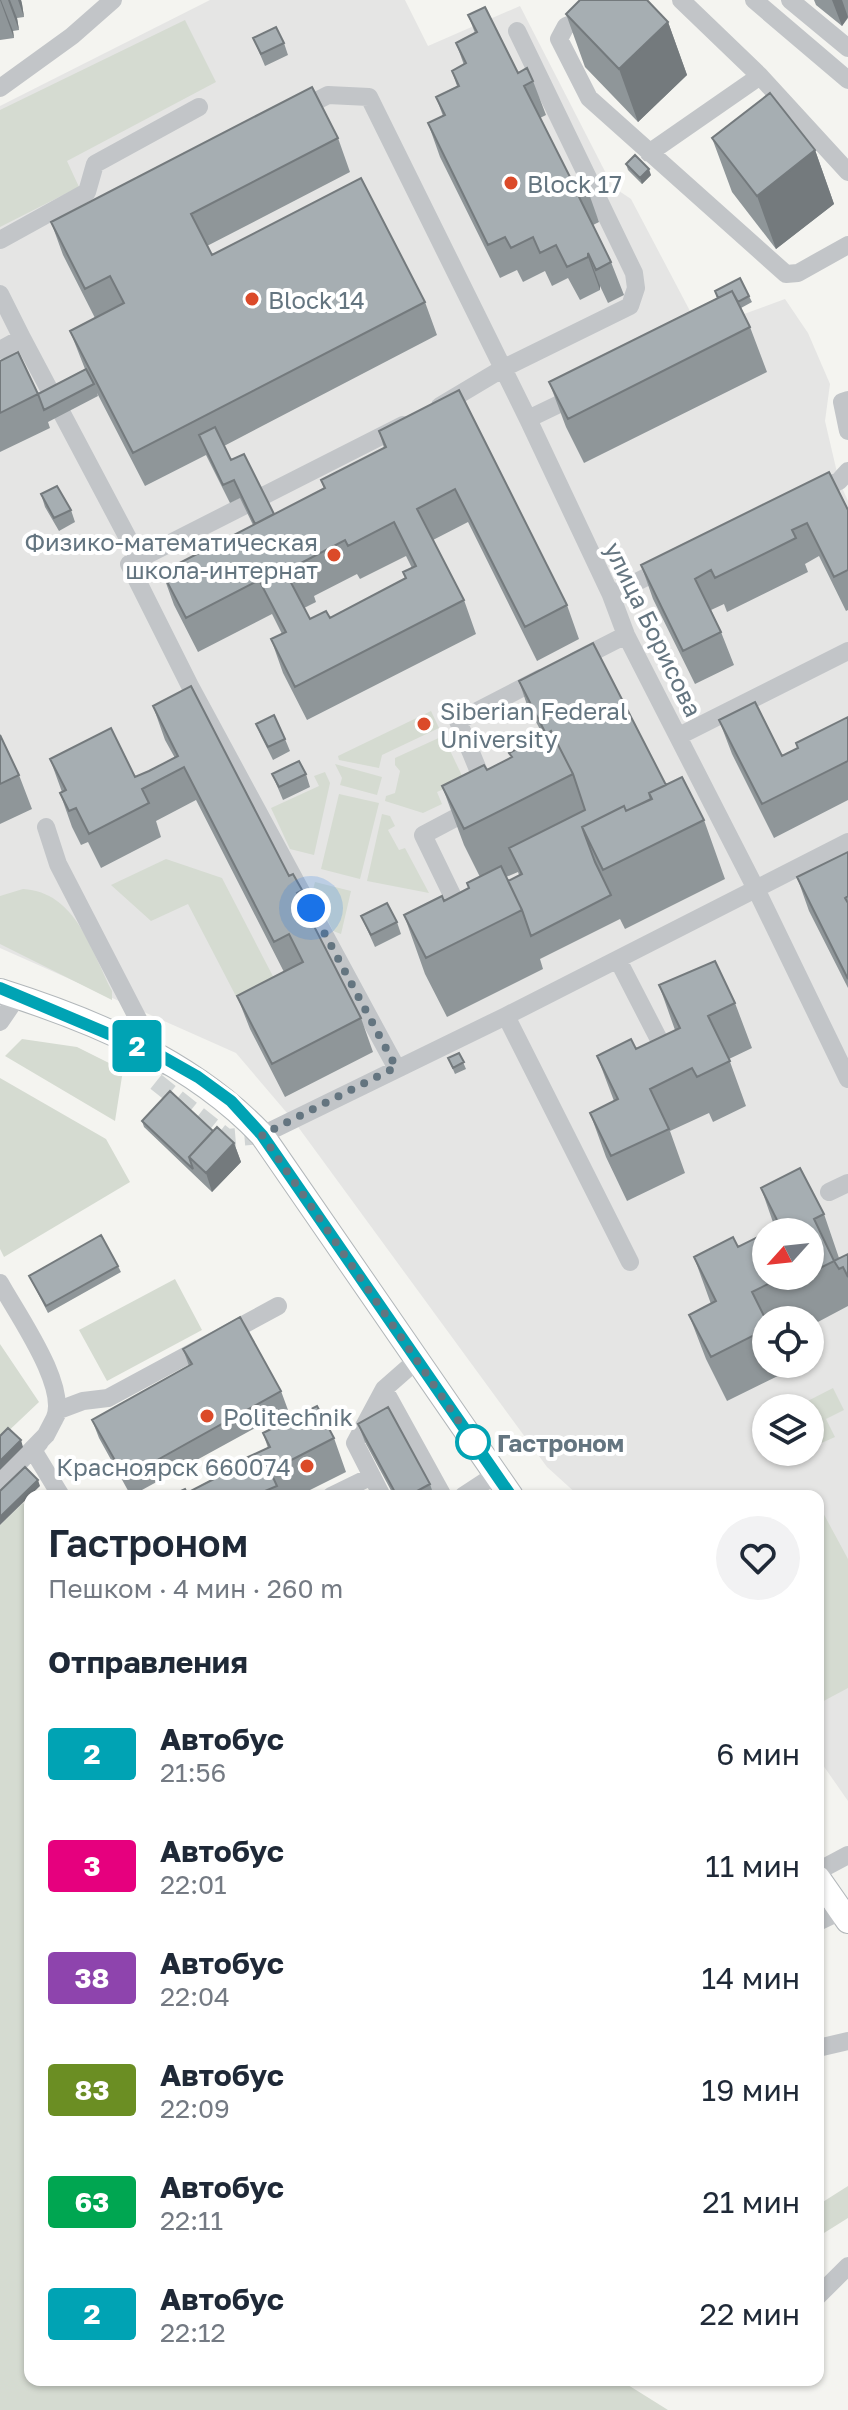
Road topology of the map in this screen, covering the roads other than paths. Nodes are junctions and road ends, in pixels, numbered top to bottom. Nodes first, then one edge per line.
1 (113, 0) edge
2 (630, 0) edge
3 (681, 0) edge
4 (754, 0) edge
5 (790, 0) edge
6 (517, 31) dead end
7 (848, 48) edge
8 (760, 76) junction
9 (848, 80) edge
10 (0, 88) edge
11 (199, 107) dead end
12 (275, 122) edge
13 (649, 153) junction
14 (848, 172) edge
15 (0, 240) edge
16 (848, 245) edge
17 (0, 294) edge
18 (22, 338) junction
19 (0, 350) edge
20 (502, 369) junction
21 (599, 385) edge
22 (848, 400) edge
23 (528, 419) junction
24 (848, 431) edge
25 (848, 471) edge
26 (803, 498) edge
27 (139, 559) junction
28 (679, 560) edge
29 (611, 595) junction
30 (626, 635) junction
31 (848, 651) edge
32 (679, 736) junction
33 (46, 827) dead end
34 (848, 842) edge
35 (756, 889) junction
36 (454, 899) edge
37 (618, 960) junction
38 (6, 992) edge
39 (506, 1016) junction
40 (0, 1022) edge
41 (138, 1047) junction
42 (670, 1061) edge
43 (396, 1067) junction
44 (848, 1079) edge
45 (262, 1135) junction
46 (848, 1183) edge
47 (829, 1192) dead end
48 (630, 1262) dead end
49 (0, 1283) edge
50 (278, 1306) dead end
51 (417, 1360) junction
52 (365, 1386) dead end
53 (384, 1389) junction
54 (59, 1410) junction
55 (33, 1450) junction
56 (495, 1475) junction
57 (372, 1476) junction
58 (0, 1482) edge
59 (57, 1490) edge
60 (343, 1490) edge
61 (379, 1490) edge
62 (440, 1490) edge
63 (472, 1490) edge
64 (506, 1490) edge
65 (848, 1855) edge
66 (824, 1868) edge
67 (824, 1886) edge
68 (845, 1916) edge
69 (824, 1921) edge
70 (848, 2041) edge
71 (824, 2047) edge
72 (848, 2266) edge
73 (824, 2290) edge

1 - 10 street
2 - 13 street
3 - 8 street
4 - 9 street
5 - 7 street
6 - 20 street
8 - 13 street
8 - 14 street
11 - 15 street
12 - 20 street, улица Борисова
13 - 16 street
17 - 18 street
18 - 19 street
18 - 27 street
20 - 23 street, улица Борисова
20 - 27 street
21 - 23 street
22 - 24 street
23 - 29 street, улица Борисова
25 - 26 street
27 - 43 street
28 - 29 street
29 - 30 street, улица Борисова
30 - 32 street, улица Борисова
30 - 36 street
31 - 32 street
32 - 35 street, улица Борисова
33 - 41 street
34 - 35 street
35 - 37 street
35 - 44 street, улица Борисова
37 - 39 street
37 - 42 street
38 - 40 street
38 - 41 main road
39 - 43 street
39 - 48 street
41 - 45 main road
43 - 45 street
45 - 51 main road
46 - 47 street
49 - 54 street
50 - 54 street
51 - 53 street
51 - 56 main road
52 - 53 street
53 - 57 street
53 - 62 street
54 - 55 street
55 - 58 street
55 - 59 street
56 - 63 street
56 - 64 main road
57 - 60 street
57 - 61 street
65 - 66 street
67 - 68 main road
68 - 69 street
70 - 71 street
72 - 73 street

